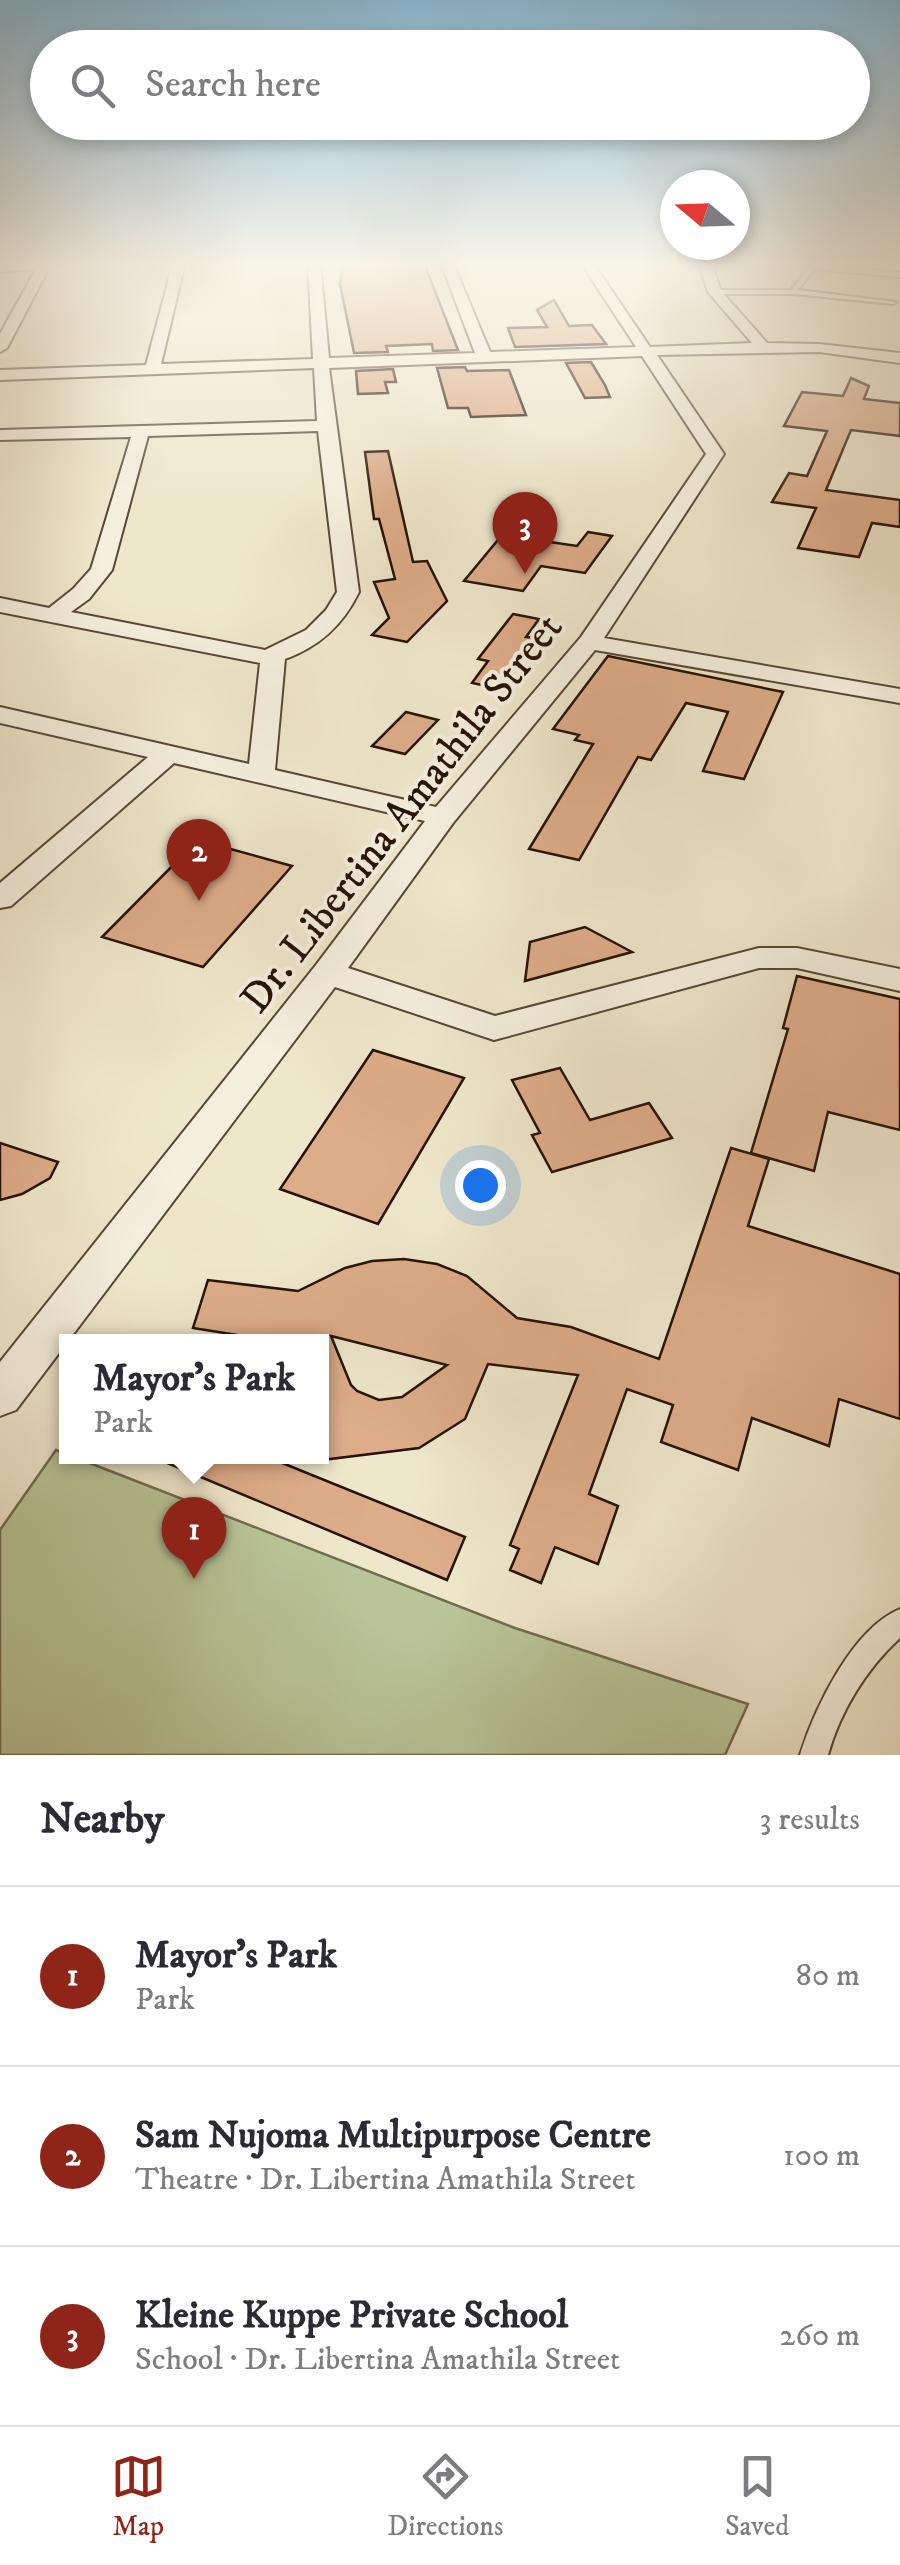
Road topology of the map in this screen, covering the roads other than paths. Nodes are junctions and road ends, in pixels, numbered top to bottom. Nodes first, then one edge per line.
1 (158, 345) edge
2 (319, 345) edge
3 (479, 345) edge
4 (642, 345) edge
5 (763, 347) joint
6 (648, 354) junction
7 (900, 358) edge
8 (485, 360) junction
9 (320, 366) junction
10 (152, 370) junction
11 (0, 375) edge
12 (326, 426) junction
13 (141, 431) junction
14 (0, 436) edge
15 (0, 605) edge
16 (52, 616) junction
17 (589, 642) junction
18 (273, 656) junction
19 (900, 696) edge
20 (0, 714) edge
21 (168, 754) junction
22 (261, 776) junction
23 (443, 817) junction
24 (0, 899) edge
25 (328, 973) junction
26 (900, 980) edge
27 (0, 1396) edge
28 (900, 1622) edge
29 (814, 1755) edge

1 - 10 street
2 - 9 street
3 - 8 street
4 - 6 street, Dr. Libertina Amathila Street
5 - 6 street
5 - 7 street
6 - 8 street
6 - 17 street, Dr. Libertina Amathila Street
8 - 9 street
9 - 10 street
9 - 12 street
10 - 11 street
12 - 13 street
12 - 18 street
13 - 14 street
13 - 16 street
15 - 16 street
16 - 18 street
17 - 19 street
17 - 23 street, Dr. Libertina Amathila Street
18 - 22 street
20 - 21 street
21 - 22 street
21 - 24 street
22 - 23 street
23 - 25 street, Dr. Libertina Amathila Street
25 - 26 street
25 - 27 street, Dr. Libertina Amathila Street
28 - 29 lane

